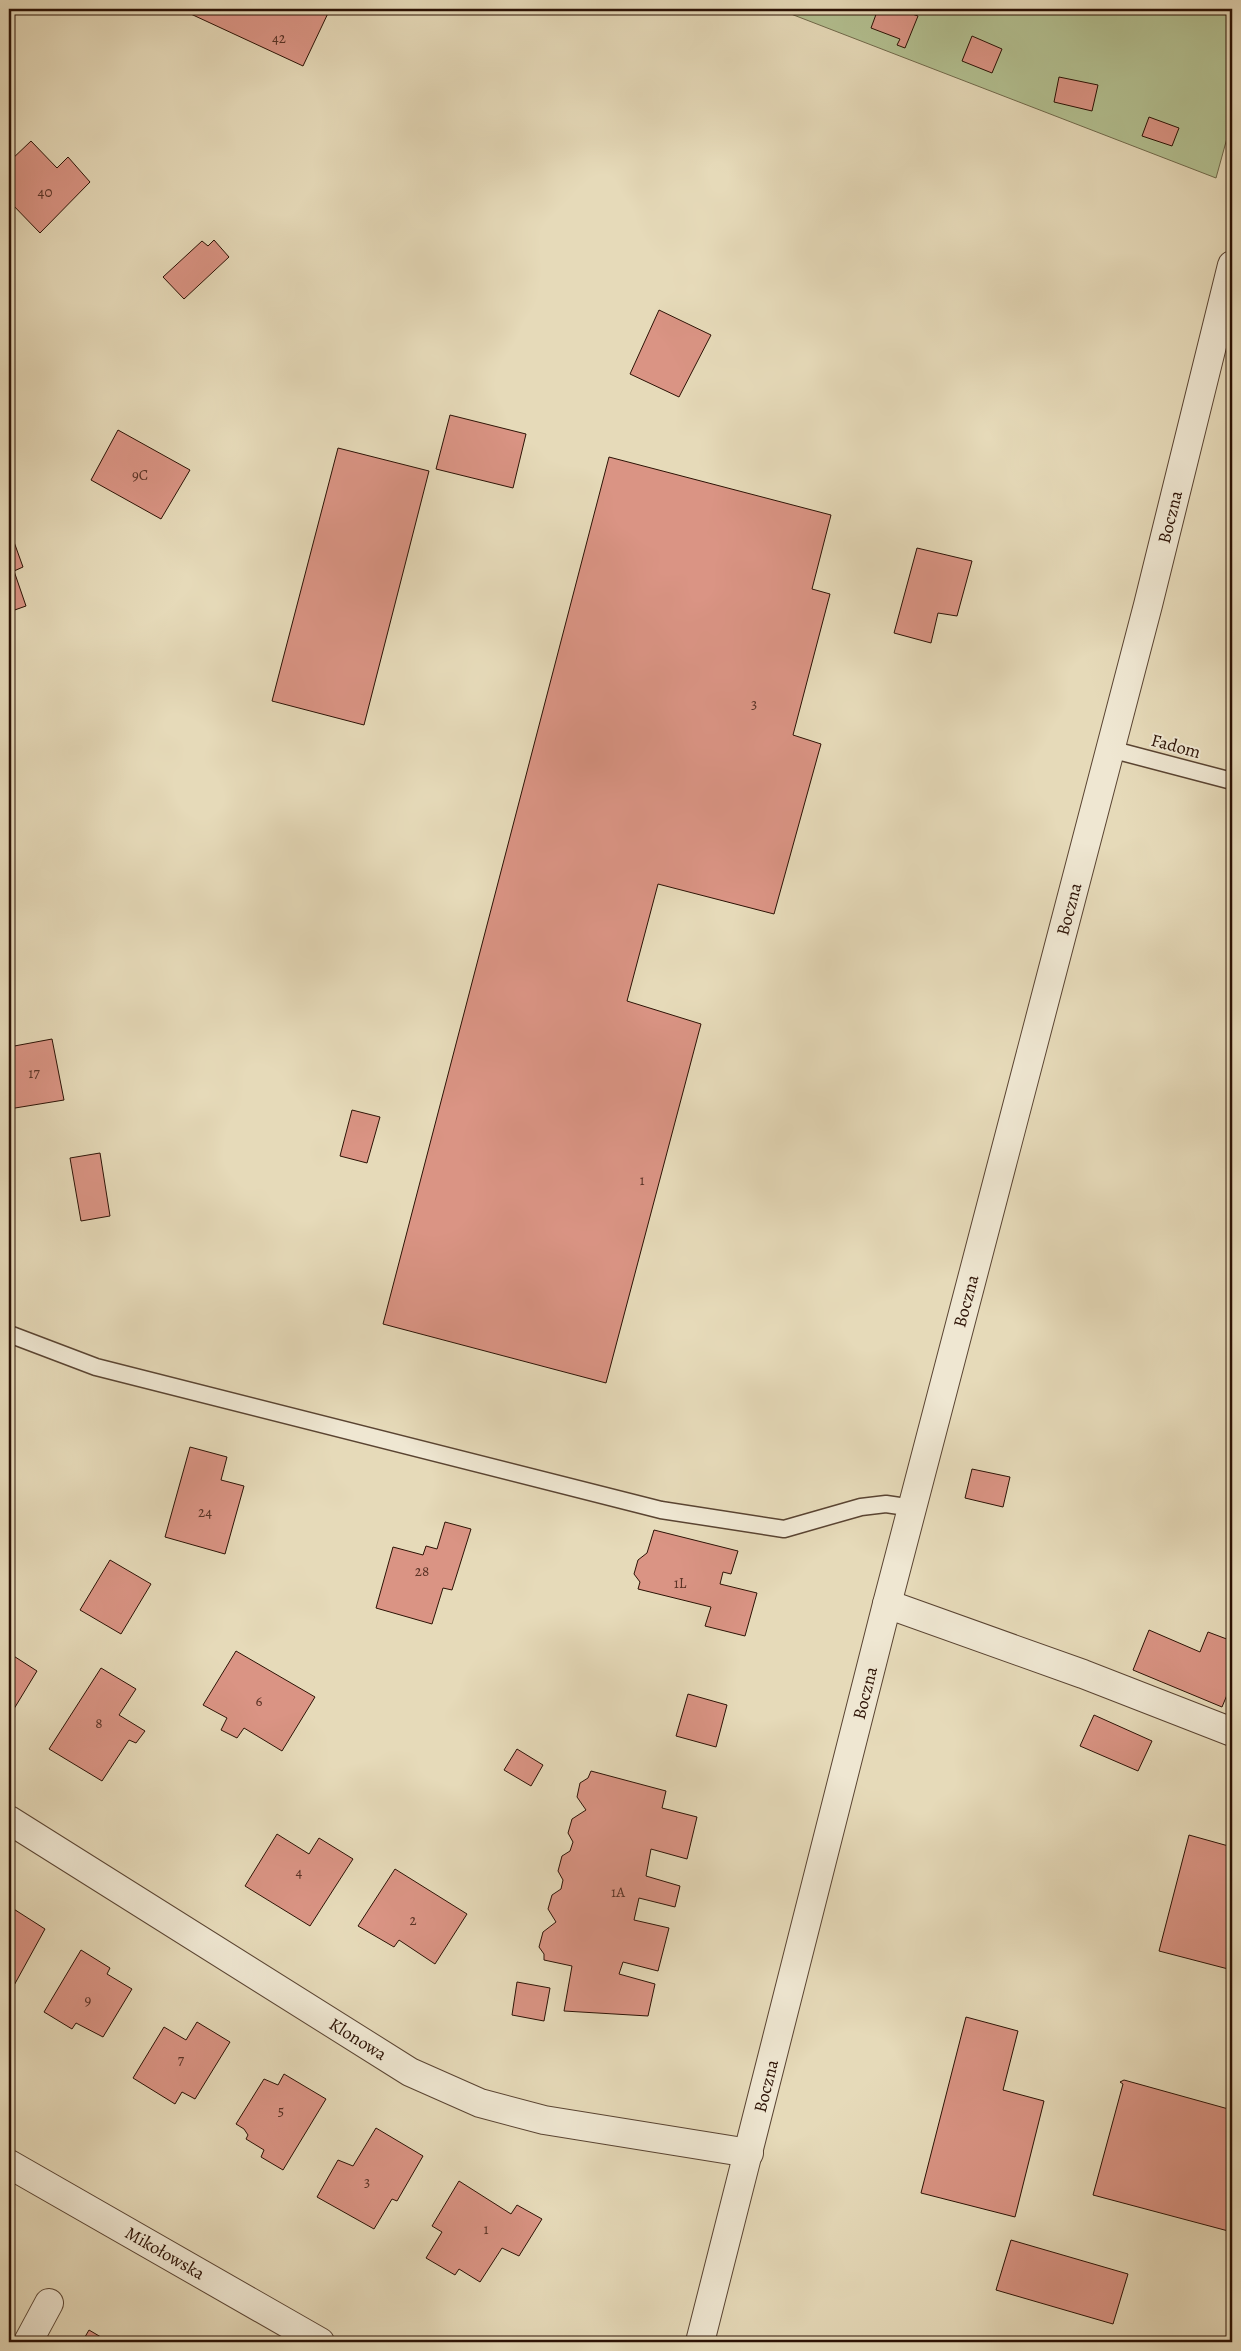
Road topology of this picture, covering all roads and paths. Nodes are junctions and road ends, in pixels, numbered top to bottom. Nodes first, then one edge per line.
1 (1232, 265) edge
2 (1110, 749) junction
3 (1232, 781) edge
4 (9, 1334) edge
5 (913, 1508) junction
6 (888, 1604) junction
7 (1232, 1732) edge
8 (9, 1820) edge
9 (749, 2153) junction
10 (9, 2164) edge
11 (49, 2303) dead end
12 (702, 2341) edge
13 (28, 2342) edge
14 (320, 2342) edge

1 - 2 street, Boczna
2 - 3 lane, Fadom
2 - 5 street, Boczna
4 - 5 lane
5 - 6 street, Boczna
6 - 7 street
6 - 9 street, Boczna
8 - 9 street, Klonowa
9 - 12 street, Boczna
10 - 14 street, Mikołowska
11 - 13 street

